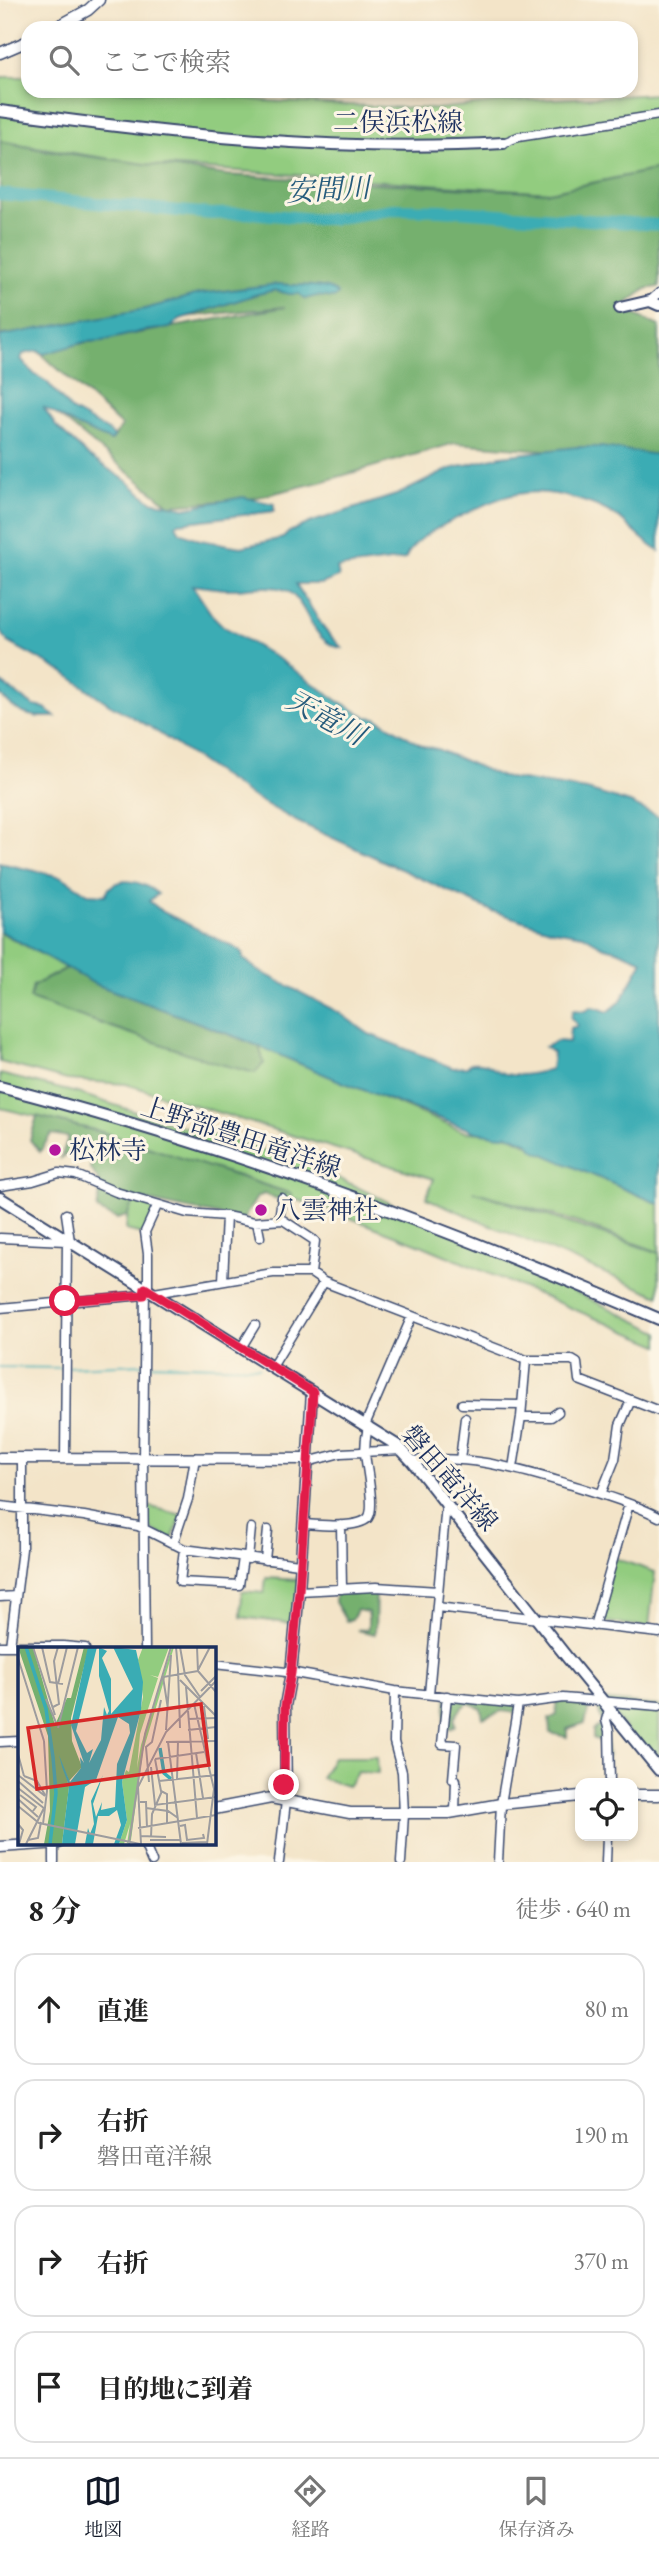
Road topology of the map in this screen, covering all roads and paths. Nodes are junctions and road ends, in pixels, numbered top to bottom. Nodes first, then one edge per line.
1 (99, 0) edge
2 (68, 21) edge
3 (21, 44) edge
4 (0, 53) edge
5 (0, 111) edge
6 (659, 115) edge
7 (503, 143) joint
8 (659, 293) edge
9 (654, 303) edge
10 (620, 308) dead end
11 (0, 1087) edge
12 (0, 1186) edge
13 (0, 1198) edge
14 (282, 1198) dead end
15 (157, 1206) junction
16 (66, 1214) dead end
17 (226, 1216) junction
18 (279, 1220) junction
19 (257, 1222) junction
20 (260, 1237) dead end
21 (0, 1238) edge
22 (68, 1241) junction
23 (311, 1273) junction
24 (223, 1282) junction
25 (324, 1282) junction
26 (148, 1292) junction
27 (65, 1301) junction
28 (0, 1308) edge
29 (412, 1316) junction
30 (659, 1319) edge
31 (255, 1325) dead end
32 (241, 1348) junction
33 (526, 1360) junction
34 (272, 1367) junction
35 (313, 1392) junction
36 (631, 1400) junction
37 (462, 1404) dead end
38 (522, 1405) junction
39 (659, 1411) edge
40 (558, 1412) dead end
41 (522, 1417) junction
42 (465, 1418) dead end
43 (367, 1425) junction
44 (365, 1450) junction
45 (402, 1450) junction
46 (0, 1458) edge
47 (22, 1458) junction
48 (65, 1458) junction
49 (143, 1458) junction
50 (195, 1458) junction
51 (307, 1460) junction
52 (460, 1460) junction
53 (412, 1461) junction
54 (513, 1468) junction
55 (601, 1494) junction
56 (446, 1504) junction
57 (629, 1504) junction
58 (0, 1506) edge
59 (22, 1509) junction
60 (659, 1509) edge
61 (648, 1511) junction
62 (659, 1517) edge
63 (304, 1524) junction
64 (341, 1525) junction
65 (251, 1528) dead end
66 (145, 1529) junction
67 (268, 1530) dead end
68 (173, 1544) junction
69 (184, 1549) junction
70 (245, 1558) junction
71 (265, 1560) junction
72 (299, 1564) junction
73 (342, 1589) junction
74 (299, 1591) junction
75 (438, 1591) junction
76 (16, 1596) junction
77 (0, 1597) edge
78 (438, 1607) junction
79 (537, 1619) junction
80 (594, 1626) junction
81 (659, 1633) edge
82 (0, 1646) edge
83 (10, 1646) junction
84 (48, 1647) edge
85 (145, 1647) edge
86 (215, 1664) edge
87 (291, 1673) junction
88 (395, 1690) junction
89 (429, 1694) junction
90 (447, 1696) junction
91 (518, 1704) junction
92 (606, 1705) junction
93 (659, 1706) edge
94 (18, 1741) edge
95 (0, 1742) edge
96 (659, 1770) edge
97 (610, 1778) edge
98 (638, 1795) edge
99 (659, 1795) edge
100 (575, 1797) edge
101 (286, 1801) junction
102 (501, 1804) junction
103 (215, 1808) edge
104 (455, 1812) junction
105 (404, 1814) junction
106 (607, 1841) edge
107 (42, 1844) edge
108 (56, 1844) edge
109 (144, 1844) edge
110 (0, 1847) edge
111 (54, 1862) edge
112 (152, 1862) edge
113 (279, 1862) edge
114 (401, 1862) edge
115 (498, 1862) edge
116 (606, 1862) edge

1 - 2 street
3 - 4 street
5 - 7 main road, 二俣浜松線
6 - 7 street
8 - 9 street
9 - 10 main road
11 - 30 main road, 上野部豊田竜洋線
12 - 15 street
13 - 22 main road, 磐田竜洋線
14 - 18 street
15 - 17 street
15 - 26 street
16 - 22 street
17 - 19 street
17 - 24 street
18 - 19 street
18 - 23 street
19 - 20 street
21 - 22 street
22 - 26 main road, 磐田竜洋線
22 - 27 street
23 - 24 street
23 - 25 street
24 - 26 street
25 - 29 street
25 - 34 street
26 - 27 street
26 - 32 main road, 磐田竜洋線
26 - 49 street
27 - 28 street
27 - 48 street
29 - 33 street
29 - 43 street
31 - 32 street
32 - 34 main road, 磐田竜洋線
33 - 36 street
33 - 38 street
34 - 35 main road, 磐田竜洋線
35 - 43 main road, 磐田竜洋線
35 - 51 street
36 - 39 street
36 - 55 street
37 - 38 street
38 - 41 street
40 - 41 street
41 - 54 street
42 - 52 street
43 - 44 street
43 - 45 main road, 磐田竜洋線
44 - 45 street
44 - 51 street
44 - 64 street
45 - 53 main road, 磐田竜洋線
46 - 47 street
47 - 48 street
47 - 59 street
48 - 49 street
49 - 50 street
49 - 66 street
50 - 51 street
50 - 68 street
51 - 63 street
52 - 53 street
52 - 54 street
53 - 56 main road, 磐田竜洋線
54 - 55 street
55 - 57 street
56 - 75 street
56 - 79 main road, 磐田竜洋線
57 - 61 street
57 - 80 street
58 - 59 street
59 - 66 street
59 - 76 street
60 - 61 street
61 - 62 street
63 - 64 street
63 - 72 street
64 - 73 street
65 - 70 street
66 - 68 street
66 - 85 street
67 - 71 street
68 - 69 street
69 - 70 street
69 - 70 street
70 - 71 street
71 - 72 street
72 - 74 street
73 - 74 street
73 - 75 street
74 - 87 street
75 - 78 street
76 - 77 street
76 - 83 street
78 - 79 street
78 - 89 street
79 - 80 street
79 - 92 main road, 磐田竜洋線
80 - 81 street
82 - 83 street
83 - 84 street
86 - 87 street
87 - 88 street
87 - 101 street
88 - 89 street
88 - 105 street
89 - 90 street
90 - 91 street
90 - 104 street
91 - 92 street
91 - 102 street
92 - 93 street
92 - 96 main road, 磐田竜洋線
92 - 97 street
94 - 95 street
98 - 99 street
100 - 102 street
101 - 103 street
101 - 105 street
101 - 113 street
102 - 104 street
102 - 115 street
104 - 105 street
105 - 114 street
106 - 116 street
107 - 110 street
108 - 111 street
109 - 112 street

